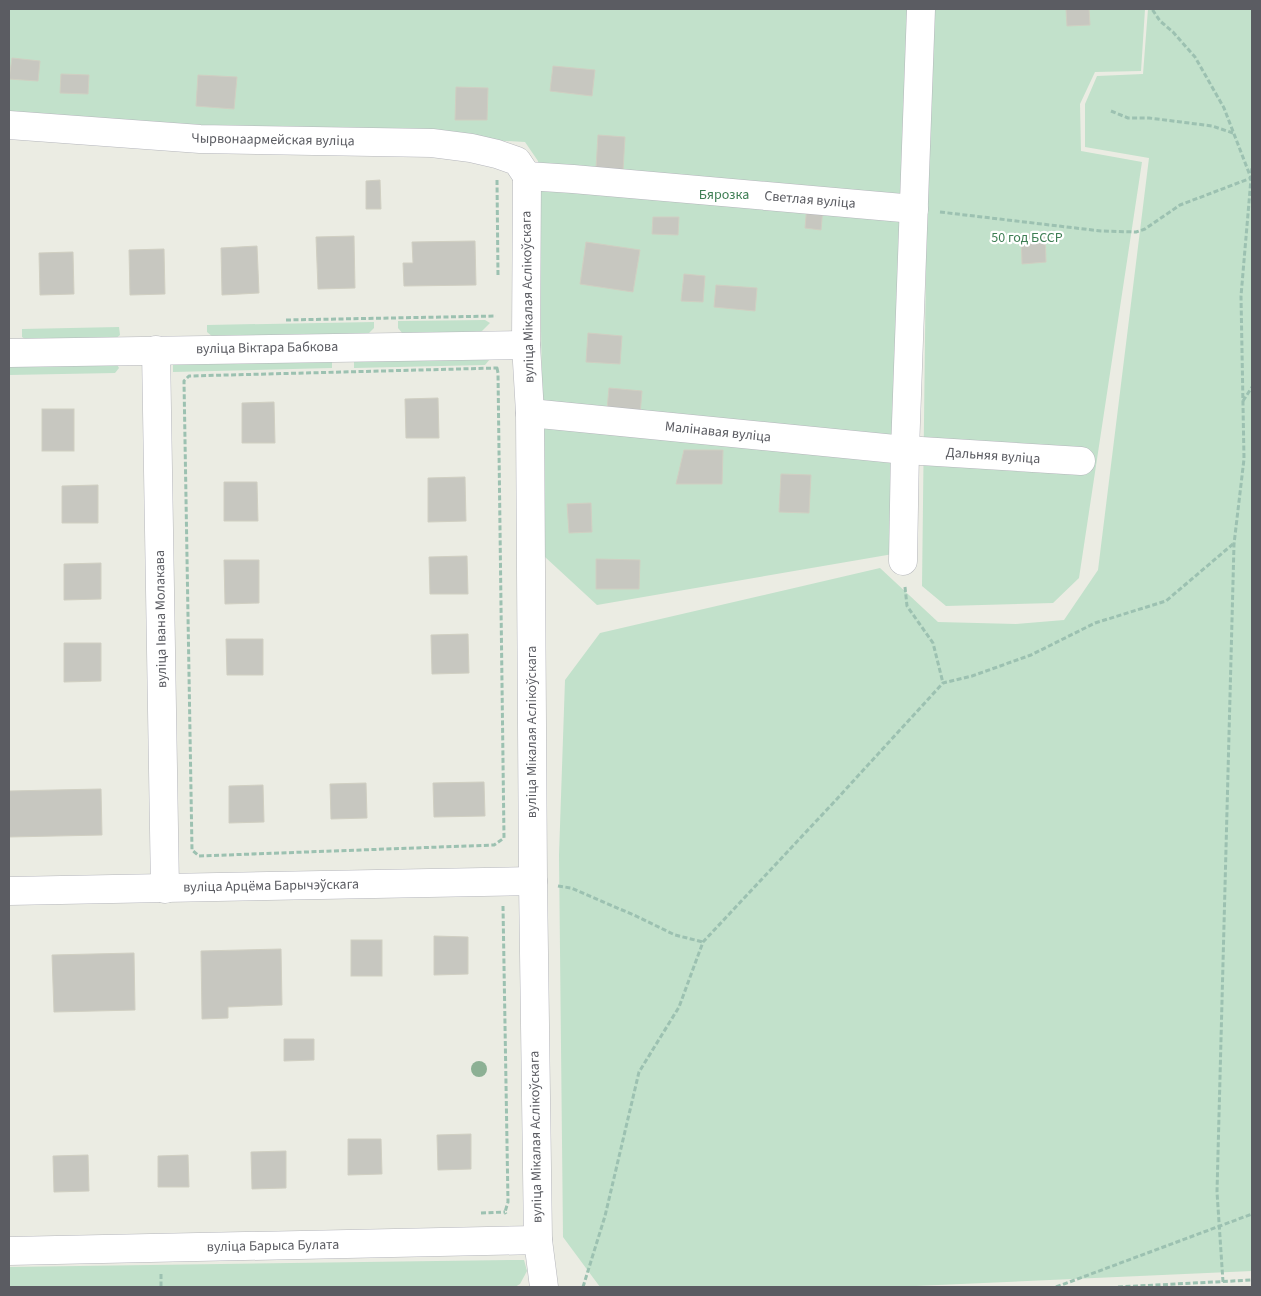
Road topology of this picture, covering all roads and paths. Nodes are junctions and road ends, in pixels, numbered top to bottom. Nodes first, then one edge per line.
1 (921, 9) edge
2 (1152, 9) edge
3 (1112, 111) dead end
4 (9, 125) edge
5 (1234, 133) junction
6 (496, 154) junction
7 (1252, 166) edge
8 (527, 176) junction
9 (1251, 178) edge
10 (914, 209) junction
11 (498, 282) dead end
12 (526, 345) junction
13 (156, 350) junction
14 (9, 353) edge
15 (1252, 387) edge
16 (1243, 401) junction
17 (530, 413) junction
18 (905, 450) junction
19 (1082, 461) dead end
20 (1234, 544) junction
21 (903, 561) joint
22 (943, 683) junction
23 (504, 838) joint
24 (533, 881) junction
25 (165, 888) junction
26 (9, 891) edge
27 (503, 900) dead end
28 (703, 942) junction
29 (505, 1212) dead end
30 (1252, 1214) edge
31 (1220, 1227) junction
32 (538, 1240) junction
33 (9, 1251) edge
34 (1252, 1280) edge
35 (1223, 1282) junction
36 (544, 1287) edge
37 (583, 1287) edge
38 (1056, 1287) edge
39 (1118, 1287) edge

1 - 10 street
2 - 5 path
3 - 5 path
4 - 6 street, Чырвонаармейская вуліца
5 - 9 path
6 - 8 street, Чырвонаармейская вуліца
6 - 11 path
7 - 9 path
8 - 10 street, Светлая вуліца
8 - 12 street, вуліца Мікалая Аслікоўскага
9 - 10 path
9 - 16 path
10 - 18 street
12 - 13 street, вуліца Віктара Бабкова
12 - 17 street, вуліца Мікалая Аслікоўскага
13 - 14 street, вуліца Віктара Бабкова
13 - 25 street, вуліца Івана Молакава
15 - 16 path
16 - 20 path
17 - 18 street, Малінавая вуліца
17 - 24 street, вуліца Мікалая Аслікоўскага
18 - 19 street, Дальняя вуліца
18 - 21 street
20 - 22 path
20 - 31 path
21 - 22 path
22 - 28 path
23 - 23 path
24 - 25 street, вуліца Арцёма Барычэўскага
24 - 28 path
24 - 32 street, вуліца Мікалая Аслікоўскага
25 - 26 street, вуліца Арцёма Барычэўскага
27 - 29 path
28 - 37 path
30 - 31 path
31 - 35 path
31 - 38 path
32 - 33 street, вуліца Барыса Булата
32 - 36 street, вуліца Мікалая Аслікоўскага
34 - 35 path
35 - 39 path

